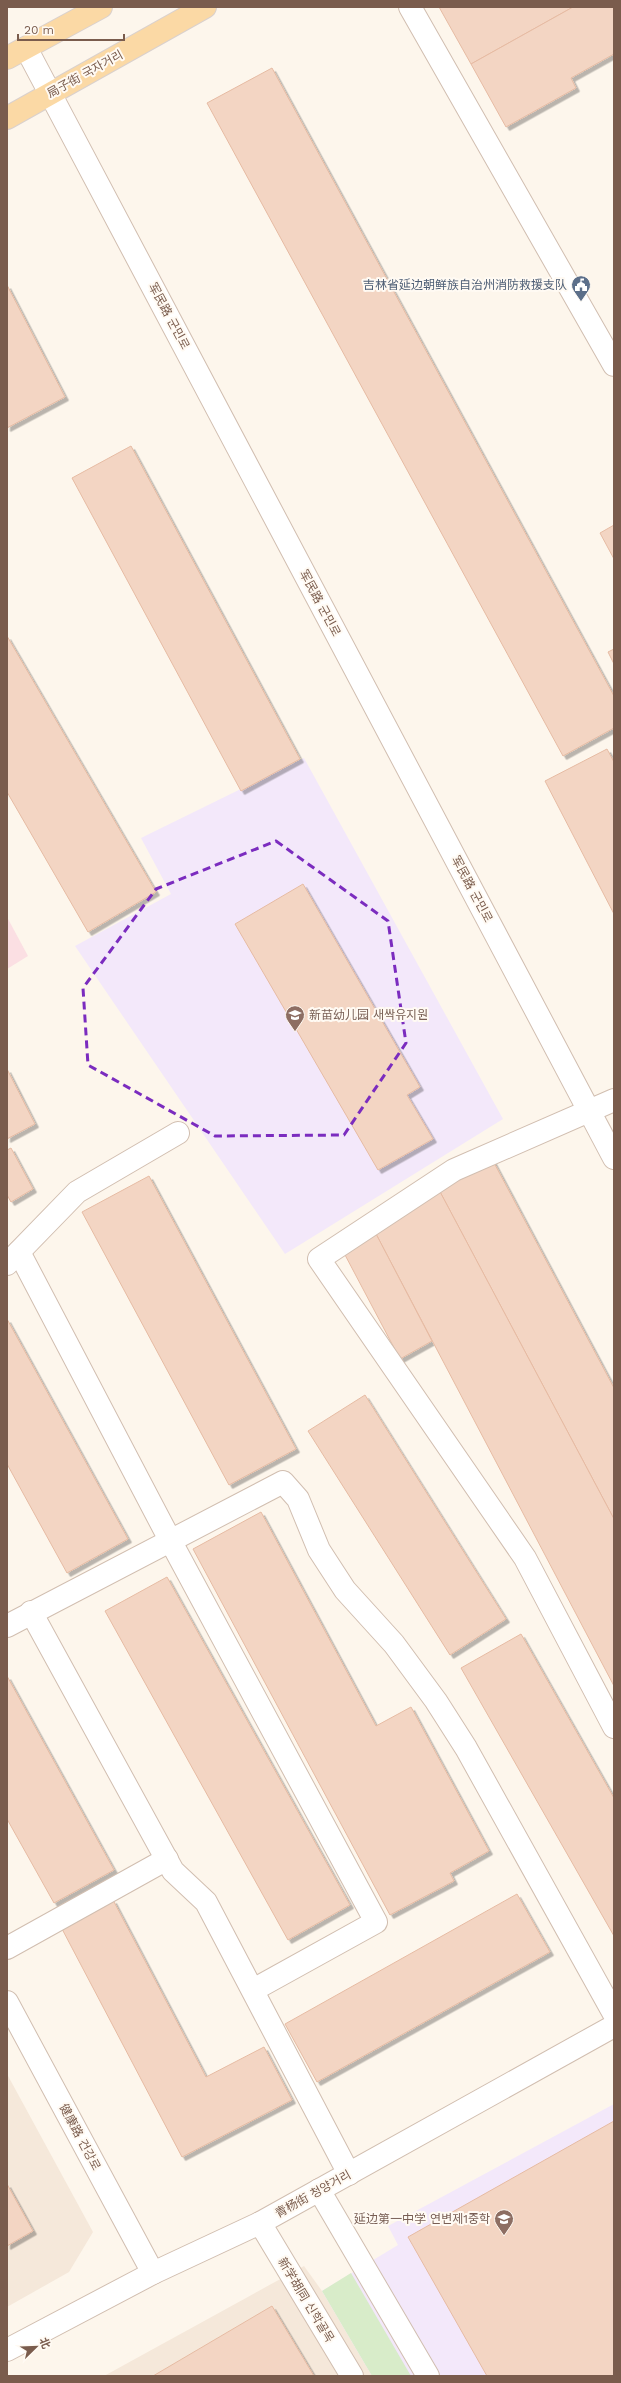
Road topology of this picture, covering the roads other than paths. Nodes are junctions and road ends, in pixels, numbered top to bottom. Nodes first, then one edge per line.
1 (205, 7) edge
2 (410, 7) edge
3 (99, 8) edge
4 (26, 48) junction
5 (7, 58) edge
6 (52, 93) junction
7 (7, 118) edge
8 (614, 365) edge
9 (614, 1100) edge
10 (589, 1112) junction
11 (178, 1133) dead end
12 (614, 1158) edge
13 (13, 1258) edge
14 (170, 1540) junction
15 (31, 1612) junction
16 (7, 1626) edge
17 (614, 1727) edge
18 (167, 1859) junction
19 (7, 1948) edge
20 (253, 1990) junction
21 (7, 2002) edge
22 (614, 2014) edge
23 (614, 2026) edge
24 (350, 2174) junction
25 (319, 2190) junction
26 (260, 2223) junction
27 (153, 2273) junction
28 (7, 2350) edge
29 (352, 2376) edge
30 (428, 2376) edge

1 - 6 main road, 局子街 국자거리
2 - 8 street
3 - 4 main road
4 - 5 main road
4 - 6 street, 军民路 군민로
6 - 7 main road, 局子街 국자거리
6 - 10 street, 军民路 군민로
9 - 10 street
10 - 12 street, 军民路 군민로
10 - 17 street
11 - 13 street
13 - 14 street
14 - 15 street
14 - 20 street
14 - 22 street
15 - 16 street
15 - 18 street
18 - 19 street
18 - 20 street
20 - 24 street
21 - 27 street, 健康路 건강로
23 - 24 street, 青杨街 청양거리
24 - 25 street, 青杨街 청양거리
25 - 26 street, 青杨街 청양거리
25 - 30 street
26 - 27 street, 青杨街 청양거리
26 - 29 street, 新学胡同 신학골목
27 - 28 street, 青杨街 청양거리

